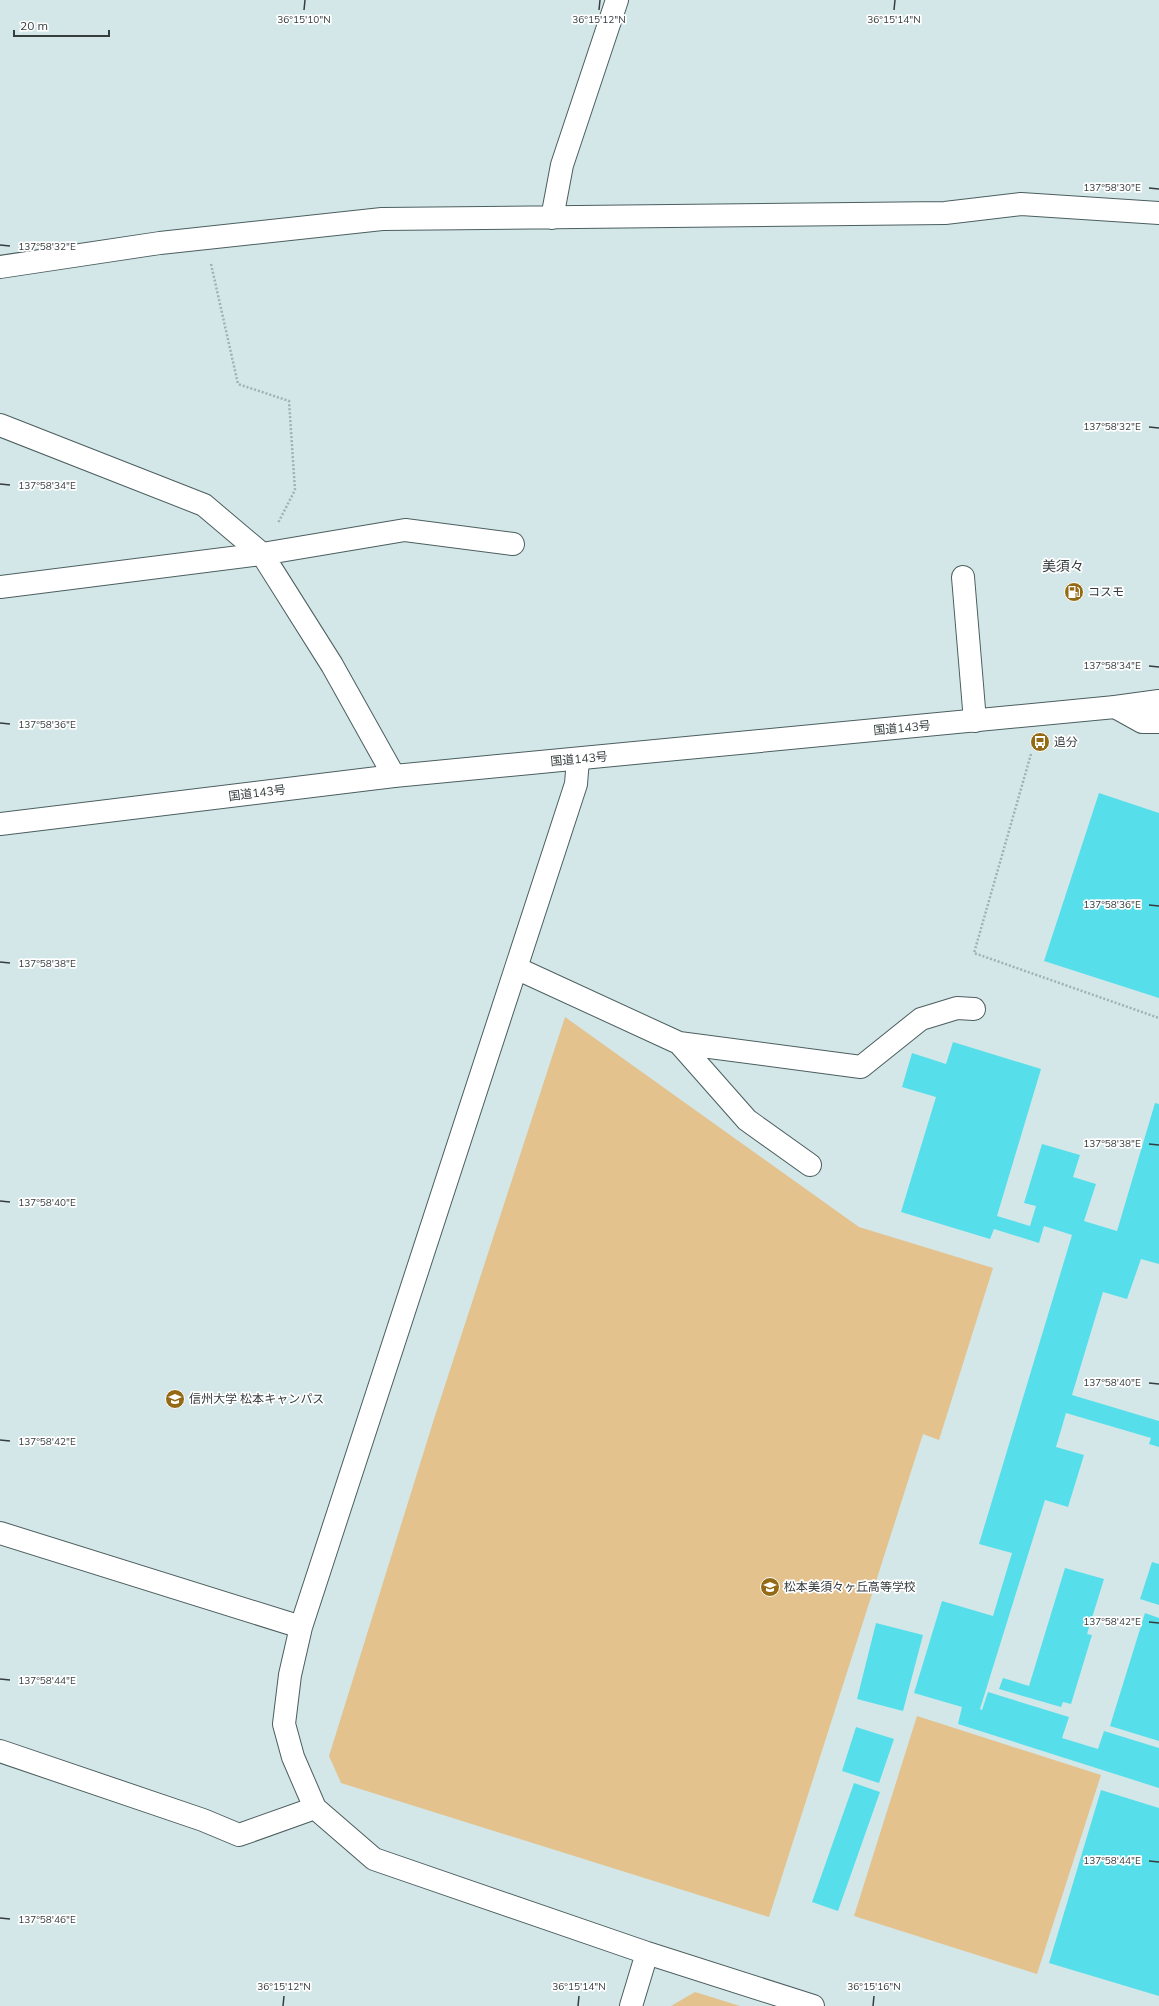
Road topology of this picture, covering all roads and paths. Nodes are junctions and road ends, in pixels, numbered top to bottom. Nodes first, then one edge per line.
1 (617, 0) edge
2 (1159, 213) edge
3 (552, 218) junction
4 (205, 238) junction
5 (0, 267) edge
6 (0, 425) edge
7 (513, 544) dead end
8 (262, 554) junction
9 (963, 577) dead end
10 (0, 587) edge
11 (1159, 702) edge
12 (1115, 707) junction
13 (975, 721) junction
14 (1159, 722) edge
15 (1032, 754) dead end
16 (578, 759) junction
17 (394, 776) junction
18 (0, 824) edge
19 (516, 968) junction
20 (974, 1009) dead end
21 (1159, 1018) edge
22 (679, 1043) junction
23 (810, 1165) dead end
24 (0, 1533) edge
25 (302, 1627) junction
26 (0, 1751) edge
27 (315, 1808) junction
28 (647, 1953) junction
29 (630, 2006) edge
30 (813, 2006) edge

1 - 3 main road
2 - 3 main road
3 - 4 main road
4 - 5 main road
4 - 8 path
6 - 8 main road
7 - 8 main road
8 - 10 main road
8 - 17 main road
9 - 13 main road
11 - 12 main road, 国道143号
12 - 13 main road, 国道143号
12 - 14 main road
13 - 16 main road, 国道143号
15 - 21 path
16 - 17 main road, 国道143号
16 - 19 main road
17 - 18 main road, 国道143号
19 - 22 main road
19 - 25 main road
20 - 22 main road
22 - 23 main road
24 - 25 main road
25 - 27 main road
26 - 27 main road
27 - 28 main road
28 - 29 main road
28 - 30 main road

